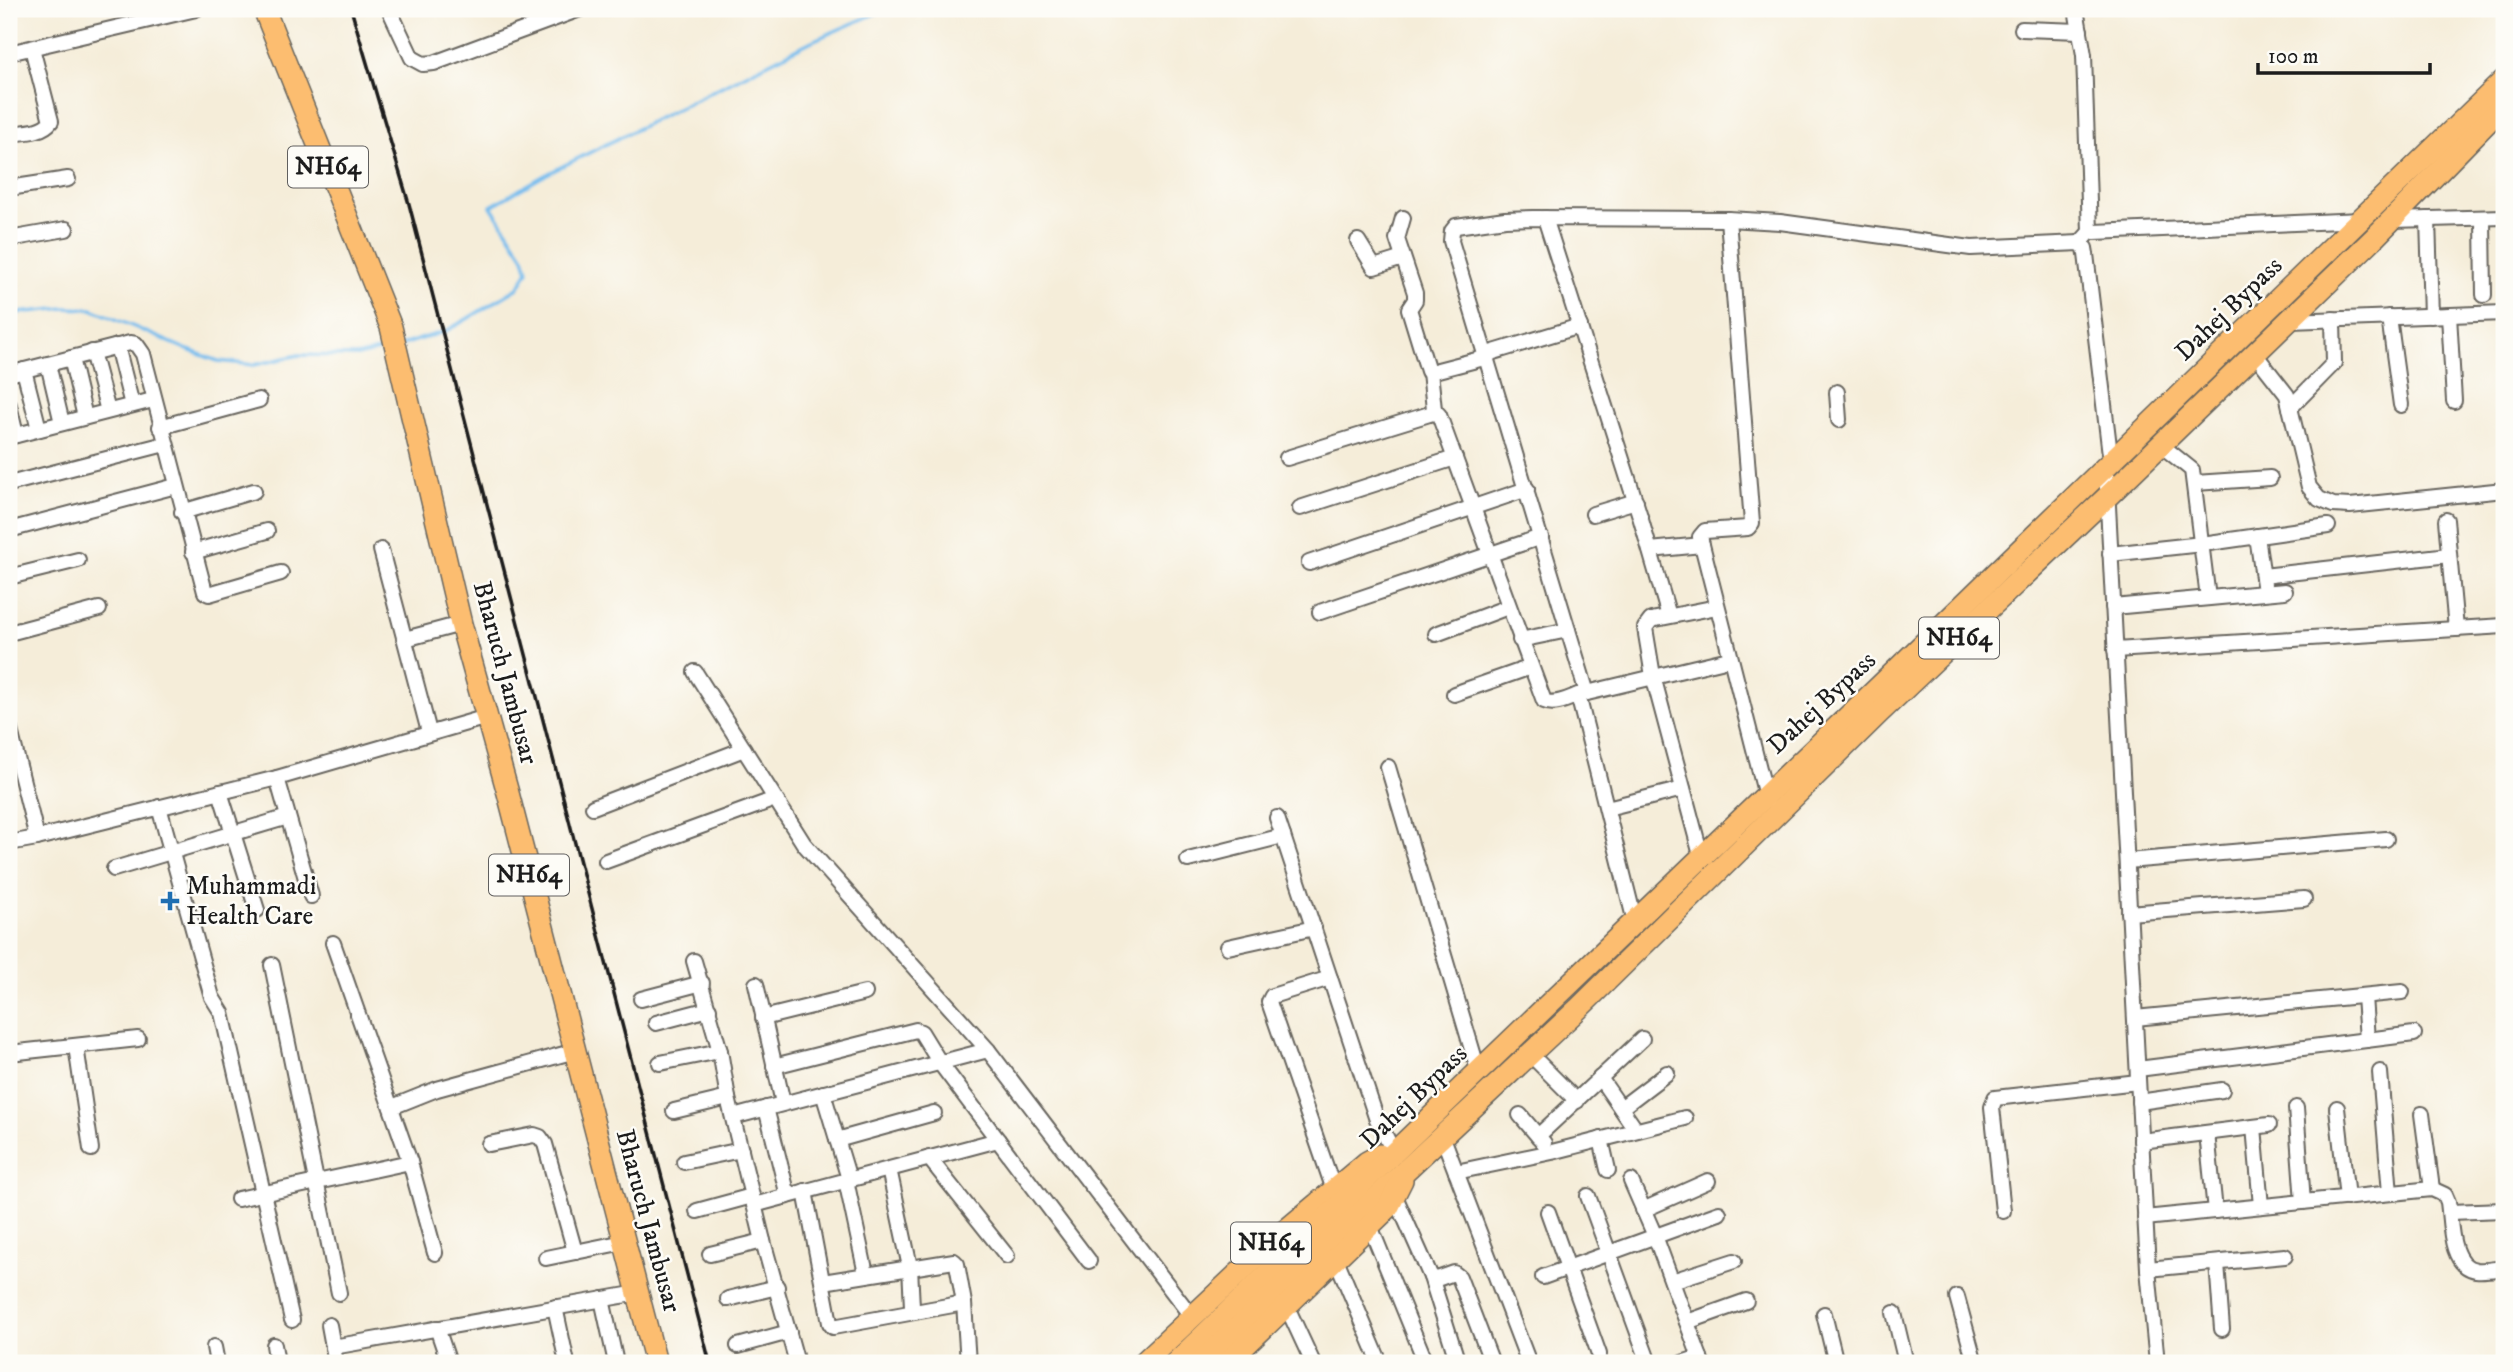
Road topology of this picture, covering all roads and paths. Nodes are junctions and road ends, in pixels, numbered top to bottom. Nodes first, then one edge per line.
1 (196, 9) edge
2 (264, 9) edge
3 (389, 9) edge
4 (580, 9) edge
5 (2076, 9) edge
6 (2022, 29) dead end
7 (2080, 31) junction
8 (32, 48) junction
9 (9, 53) edge
10 (2504, 80) edge
11 (2504, 105) edge
12 (9, 134) edge
13 (68, 179) dead end
14 (9, 188) edge
15 (2504, 217) edge
16 (1403, 218) dead end
17 (1545, 218) junction
18 (2483, 218) junction
19 (1728, 219) junction
20 (2428, 219) junction
21 (2361, 220) junction
22 (2392, 220) junction
23 (66, 229) dead end
24 (2085, 238) junction
25 (9, 239) edge
26 (1358, 241) dead end
27 (1403, 258) junction
28 (2484, 295) dead end
29 (2504, 313) edge
30 (2449, 315) junction
31 (2431, 316) junction
32 (2389, 317) junction
33 (2333, 319) junction
34 (2290, 321) junction
35 (1580, 326) junction
36 (117, 346) junction
37 (92, 352) junction
38 (2255, 354) junction
39 (1487, 356) junction
40 (71, 358) junction
41 (48, 363) junction
42 (24, 370) junction
43 (1430, 372) junction
44 (9, 374) edge
45 (1837, 392) dead end
46 (153, 400) junction
47 (260, 400) dead end
48 (2454, 401) dead end
49 (9, 405) edge
50 (132, 405) junction
51 (2401, 405) dead end
52 (2290, 408) junction
53 (108, 411) junction
54 (1436, 412) junction
55 (85, 417) junction
56 (1839, 420) dead end
57 (62, 423) junction
58 (160, 427) junction
59 (39, 429) junction
60 (13, 436) edge
61 (165, 444) junction
62 (2161, 445) junction
63 (1287, 458) dead end
64 (1455, 458) junction
65 (2108, 466) junction
66 (2270, 478) dead end
67 (2195, 483) junction
68 (9, 484) edge
69 (176, 486) junction
70 (1527, 489) junction
71 (2504, 490) edge
72 (254, 491) dead end
73 (2107, 498) junction
74 (1636, 501) junction
75 (1300, 508) dead end
76 (1473, 509) junction
77 (182, 512) junction
78 (1593, 514) dead end
79 (2446, 520) dead end
80 (2328, 526) dead end
81 (9, 530) edge
82 (267, 531) dead end
83 (2257, 536) junction
84 (1541, 537) junction
85 (2202, 544) junction
86 (1702, 545) junction
87 (381, 550) dead end
88 (1650, 550) junction
89 (193, 552) junction
90 (2110, 554) junction
91 (1489, 555) junction
92 (2449, 555) junction
93 (78, 560) dead end
94 (1309, 563) dead end
95 (281, 573) dead end
96 (2263, 576) junction
97 (9, 577) edge
98 (2286, 591) dead end
99 (2265, 593) junction
100 (2207, 598) junction
101 (1508, 607) junction
102 (1717, 607) junction
103 (2113, 607) junction
104 (99, 609) dead end
105 (1320, 612) dead end
106 (1669, 616) junction
107 (461, 624) junction
108 (2504, 626) edge
109 (2456, 629) junction
110 (1568, 630) junction
111 (9, 633) edge
112 (1436, 634) dead end
113 (404, 639) junction
114 (1520, 640) junction
115 (2115, 650) junction
116 (1729, 659) junction
117 (1531, 667) junction
118 (695, 672) dead end
119 (1653, 676) junction
120 (1454, 694) dead end
121 (1583, 694) junction
122 (487, 717) junction
123 (9, 726) edge
124 (429, 732) junction
125 (744, 749) junction
126 (1388, 767) dead end
127 (277, 778) junction
128 (1683, 789) junction
129 (220, 792) junction
130 (1765, 795) junction
131 (775, 799) junction
132 (159, 807) junction
133 (593, 807) dead end
134 (1606, 808) junction
135 (288, 817) junction
136 (1772, 817) junction
137 (1277, 818) dead end
138 (233, 833) junction
139 (1283, 836) junction
140 (37, 838) junction
141 (2386, 839) dead end
142 (9, 843) edge
143 (172, 851) junction
144 (1702, 859) junction
145 (1188, 860) dead end
146 (607, 861) dead end
147 (2126, 861) junction
148 (114, 869) dead end
149 (311, 896) dead end
150 (2304, 899) dead end
151 (257, 910) dead end
152 (2129, 913) junction
153 (1635, 922) junction
154 (1314, 928) junction
155 (333, 943) dead end
156 (1228, 947) dead end
157 (694, 961) dead end
158 (272, 965) dead end
159 (1330, 978) junction
160 (702, 983) junction
161 (756, 984) dead end
162 (2402, 992) dead end
163 (865, 993) dead end
164 (2364, 996) junction
165 (641, 999) dead end
166 (709, 1009) junction
167 (763, 1018) junction
168 (2135, 1018) junction
169 (656, 1023) dead end
170 (2414, 1034) dead end
171 (138, 1039) dead end
172 (1642, 1040) dead end
173 (2367, 1040) junction
174 (76, 1046) junction
175 (988, 1050) junction
176 (575, 1051) junction
177 (720, 1051) junction
178 (9, 1053) edge
179 (1530, 1054) junction
180 (660, 1063) dead end
181 (940, 1063) junction
182 (774, 1066) junction
183 (2380, 1072) dead end
184 (1479, 1073) junction
185 (1667, 1073) dead end
186 (2138, 1075) junction
187 (1600, 1078) junction
188 (2222, 1090) dead end
189 (823, 1093) junction
190 (728, 1098) junction
191 (1577, 1101) junction
192 (2139, 1102) junction
193 (783, 1103) junction
194 (392, 1107) junction
195 (766, 1108) junction
196 (1621, 1108) junction
197 (2296, 1108) dead end
198 (2337, 1108) dead end
199 (674, 1111) dead end
200 (934, 1113) dead end
201 (2423, 1114) dead end
202 (1520, 1115) dead end
203 (733, 1118) junction
204 (1685, 1118) dead end
205 (2269, 1125) dead end
206 (2254, 1127) junction
207 (1636, 1130) junction
208 (2207, 1133) junction
209 (1538, 1136) junction
210 (1601, 1139) junction
211 (837, 1140) junction
212 (998, 1140) junction
213 (2141, 1141) junction
214 (489, 1144) dead end
215 (1414, 1146) junction
216 (92, 1149) dead end
217 (741, 1150) junction
218 (1552, 1152) junction
219 (929, 1158) junction
220 (410, 1161) junction
221 (684, 1162) dead end
222 (889, 1169) junction
223 (1608, 1170) dead end
224 (1456, 1172) junction
225 (848, 1180) junction
226 (1631, 1181) dead end
227 (1708, 1181) dead end
228 (317, 1182) junction
229 (2432, 1189) junction
230 (1334, 1190) junction
231 (805, 1191) junction
232 (2390, 1193) junction
233 (263, 1194) junction
234 (1395, 1194) junction
235 (789, 1196) junction
236 (1588, 1196) dead end
237 (2347, 1198) junction
238 (239, 1199) dead end
239 (753, 1200) junction
240 (2303, 1202) junction
241 (2261, 1206) junction
242 (1643, 1210) junction
243 (2504, 1210) edge
244 (697, 1211) dead end
245 (2003, 1211) dead end
246 (2215, 1211) junction
247 (1548, 1212) dead end
248 (2450, 1212) junction
249 (1719, 1213) dead end
250 (2146, 1218) junction
251 (1370, 1226) junction
252 (1655, 1236) junction
253 (763, 1241) junction
254 (624, 1242) junction
255 (575, 1252) junction
256 (435, 1253) dead end
257 (1609, 1253) junction
258 (710, 1254) dead end
259 (1007, 1256) dead end
260 (2285, 1256) dead end
261 (547, 1258) dead end
262 (1336, 1259) junction
263 (1089, 1261) dead end
264 (1734, 1261) dead end
265 (2217, 1263) junction
266 (910, 1267) junction
267 (1568, 1268) junction
268 (2504, 1268) edge
269 (2148, 1269) junction
270 (866, 1274) junction
271 (1431, 1277) junction
272 (1543, 1277) dead end
273 (1672, 1281) junction
274 (822, 1282) junction
275 (777, 1287) junction
276 (339, 1293) dead end
277 (638, 1293) junction
278 (1957, 1297) dead end
279 (602, 1299) junction
280 (728, 1299) dead end
281 (1746, 1301) dead end
282 (555, 1307) junction
283 (912, 1307) dead end
284 (1287, 1307) junction
285 (965, 1310) junction
286 (1894, 1312) dead end
287 (1824, 1314) dead end
288 (1192, 1317) junction
289 (292, 1320) dead end
290 (1687, 1322) junction
291 (329, 1325) dead end
292 (437, 1328) junction
293 (2222, 1329) dead end
294 (789, 1332) junction
295 (274, 1345) dead end
296 (738, 1346) dead end
297 (214, 1347) dead end
298 (333, 1347) junction
299 (1599, 1354) dead end
300 (1701, 1360) edge
301 (217, 1363) edge
302 (277, 1363) edge
303 (336, 1363) edge
304 (449, 1363) edge
305 (567, 1363) edge
306 (616, 1363) edge
307 (656, 1363) edge
308 (797, 1363) edge
309 (968, 1363) edge
310 (1143, 1363) edge
311 (1175, 1363) edge
312 (1200, 1363) edge
313 (1227, 1363) edge
314 (1313, 1363) edge
315 (1380, 1363) edge
316 (1426, 1363) edge
317 (1458, 1363) edge
318 (1492, 1363) edge
319 (1529, 1363) edge
320 (1649, 1363) edge
321 (1682, 1363) edge
322 (1836, 1363) edge
323 (1906, 1363) edge
324 (1975, 1363) edge
325 (2157, 1363) edge

1 - 8 street
2 - 107 highway, Bharuch Jambusar / NH64
3 - 4 street
5 - 7 street
6 - 7 street
7 - 24 street
8 - 9 street
8 - 12 street
10 - 21 highway, Dahej Bypass / NH64
11 - 22 highway, Dahej Bypass / NH64
13 - 14 street
15 - 18 street
16 - 27 street
17 - 19 street
17 - 35 street
17 - 39 street
18 - 20 street
18 - 28 street
19 - 24 street
19 - 86 street
20 - 22 street
20 - 31 street
21 - 24 street
21 - 65 highway, Dahej Bypass / NH64
22 - 34 highway, Dahej Bypass / NH64
23 - 25 street
24 - 65 street
26 - 27 street
27 - 43 street
29 - 30 street
30 - 31 street
30 - 48 street
31 - 32 street
32 - 33 street
32 - 51 street
33 - 34 street
33 - 52 street
34 - 38 highway, Dahej Bypass / NH64
35 - 39 street
35 - 74 street
36 - 37 street
36 - 46 street
36 - 50 street
37 - 40 street
37 - 53 street
38 - 52 street
38 - 62 highway, Dahej Bypass / NH64
39 - 43 street
39 - 70 street
40 - 41 street
40 - 55 street
41 - 42 street
41 - 57 street
42 - 44 street
42 - 59 street
43 - 54 street
45 - 56 street
46 - 50 street
46 - 58 street
47 - 58 street
49 - 60 street
50 - 53 street
52 - 71 street
53 - 55 street
54 - 63 street
54 - 64 street
55 - 57 street
57 - 59 street
58 - 61 street
59 - 60 street
61 - 68 street
61 - 69 street
62 - 67 street
62 - 73 highway, Dahej Bypass / NH64
64 - 75 street
64 - 76 street
65 - 73 street
65 - 130 highway, Dahej Bypass / NH64
66 - 67 street
67 - 85 street
69 - 77 street
69 - 81 street
70 - 76 street
70 - 84 street
72 - 77 street
73 - 90 street
73 - 136 highway, Dahej Bypass / NH64
74 - 78 street
74 - 88 street
76 - 91 street
76 - 94 street
77 - 89 street
79 - 92 street
80 - 83 street
82 - 89 street
83 - 85 street
83 - 96 street
84 - 91 street
84 - 110 street
85 - 90 street
85 - 100 street
86 - 88 street
86 - 102 street
87 - 113 street
88 - 106 street
89 - 95 street
90 - 103 street
91 - 101 street
91 - 105 street
92 - 96 street
92 - 109 street
93 - 97 street
96 - 99 street
98 - 99 street
99 - 100 street
100 - 103 street
101 - 112 street
101 - 114 street
102 - 106 street
102 - 116 street
103 - 115 street
104 - 111 street
106 - 119 street
107 - 113 street
107 - 122 highway, Bharuch Jambusar / NH64
108 - 109 street
109 - 115 street
110 - 114 street
110 - 121 street
113 - 124 street
114 - 117 street
115 - 147 street
116 - 119 street
116 - 130 street
117 - 120 street
117 - 121 street
118 - 125 street
119 - 121 street
119 - 128 street
121 - 134 street
122 - 124 street
122 - 176 highway, Bharuch Jambusar / NH64
123 - 140 street
124 - 127 street
125 - 131 street
125 - 133 street
126 - 184 street
127 - 129 street
127 - 135 street
128 - 134 street
128 - 144 street
129 - 132 street
129 - 138 street
130 - 136 street
130 - 144 highway, Dahej Bypass / NH64
131 - 146 street
131 - 175 street
132 - 140 street
132 - 143 street
134 - 153 street
135 - 138 street
135 - 149 street
136 - 179 highway, Dahej Bypass / NH64
137 - 139 street
138 - 143 street
138 - 151 street
139 - 145 street
139 - 154 street
140 - 142 street
141 - 147 street
143 - 148 street
143 - 233 street
144 - 153 highway, Dahej Bypass / NH64
147 - 152 street
150 - 152 street
152 - 168 street
153 - 184 highway, Dahej Bypass / NH64
154 - 156 street
154 - 159 street
155 - 194 street
157 - 160 street
158 - 228 street
159 - 215 street
159 - 230 street
160 - 165 street
160 - 166 street
161 - 167 street
162 - 164 street
163 - 167 street
164 - 168 street
164 - 173 street
166 - 169 street
166 - 177 street
167 - 182 street
168 - 186 street
170 - 173 street
171 - 174 street
172 - 187 street
173 - 186 street
174 - 178 street
174 - 216 street
175 - 181 street
175 - 288 street
176 - 194 street
176 - 254 highway, Bharuch Jambusar / NH64
177 - 180 street
177 - 190 street
179 - 191 street
179 - 215 highway, Dahej Bypass / NH64
181 - 182 street
181 - 189 street
181 - 212 street
182 - 193 street
183 - 232 street
184 - 215 highway, Dahej Bypass / NH64
185 - 196 street
186 - 192 street
186 - 245 street
187 - 191 street
187 - 196 street
188 - 192 street
189 - 193 street
189 - 211 street
190 - 199 street
190 - 203 street
191 - 209 street
192 - 213 street
193 - 195 street
194 - 220 street
195 - 203 street
195 - 235 street
196 - 207 street
197 - 240 street
198 - 237 street
200 - 211 street
201 - 229 street
202 - 209 street
203 - 217 street
204 - 207 street
205 - 206 street
206 - 208 street
206 - 241 street
207 - 210 street
208 - 213 street
208 - 246 street
209 - 218 street
210 - 218 street
210 - 223 street
211 - 225 street
212 - 219 street
212 - 263 street
213 - 250 street
214 - 255 street
215 - 224 street
215 - 230 highway, NH64
215 - 234 highway, NH64
215 - 311 highway, Dahej Bypass
215 - 312 highway, Dahej Bypass
217 - 221 street
217 - 239 street
218 - 224 street
219 - 222 street
219 - 259 street
220 - 228 street
220 - 256 street
222 - 225 street
222 - 266 street
224 - 319 street
225 - 231 street
225 - 270 street
226 - 242 street
227 - 242 street
228 - 233 street
228 - 276 street
229 - 232 street
229 - 248 street
230 - 288 highway, NH64
231 - 235 street
231 - 274 street
232 - 237 street
233 - 238 street
233 - 289 street
234 - 251 highway, NH64
234 - 271 street
235 - 239 street
236 - 257 street
237 - 240 street
239 - 244 street
239 - 253 street
240 - 241 street
241 - 246 street
242 - 252 street
243 - 248 street
246 - 250 street
247 - 267 street
248 - 268 street
249 - 252 street
250 - 269 street
251 - 262 highway, NH64
251 - 316 street
252 - 257 street
252 - 273 street
253 - 258 street
253 - 275 street
254 - 255 street
254 - 277 highway, Bharuch Jambusar / NH64
255 - 261 street
257 - 267 street
257 - 320 street
260 - 265 street
262 - 284 highway, NH64
262 - 315 street
264 - 273 street
265 - 269 street
265 - 293 street
266 - 270 street
266 - 283 street
266 - 285 street
267 - 272 street
267 - 299 street
269 - 325 street
270 - 274 street
271 - 317 street
271 - 318 street
273 - 290 street
274 - 285 street
275 - 280 street
275 - 294 street
277 - 279 street
277 - 307 highway, Bharuch Jambusar / NH64
278 - 324 street
279 - 282 street
279 - 306 street
281 - 290 street
282 - 292 street
282 - 305 street
284 - 313 highway, NH64
284 - 314 street
285 - 309 street
286 - 323 street
287 - 322 street
288 - 310 highway, NH64
290 - 300 street
291 - 298 street
292 - 298 street
292 - 304 street
294 - 296 street
294 - 308 street
295 - 302 street
297 - 301 street
298 - 303 street
300 - 321 street

